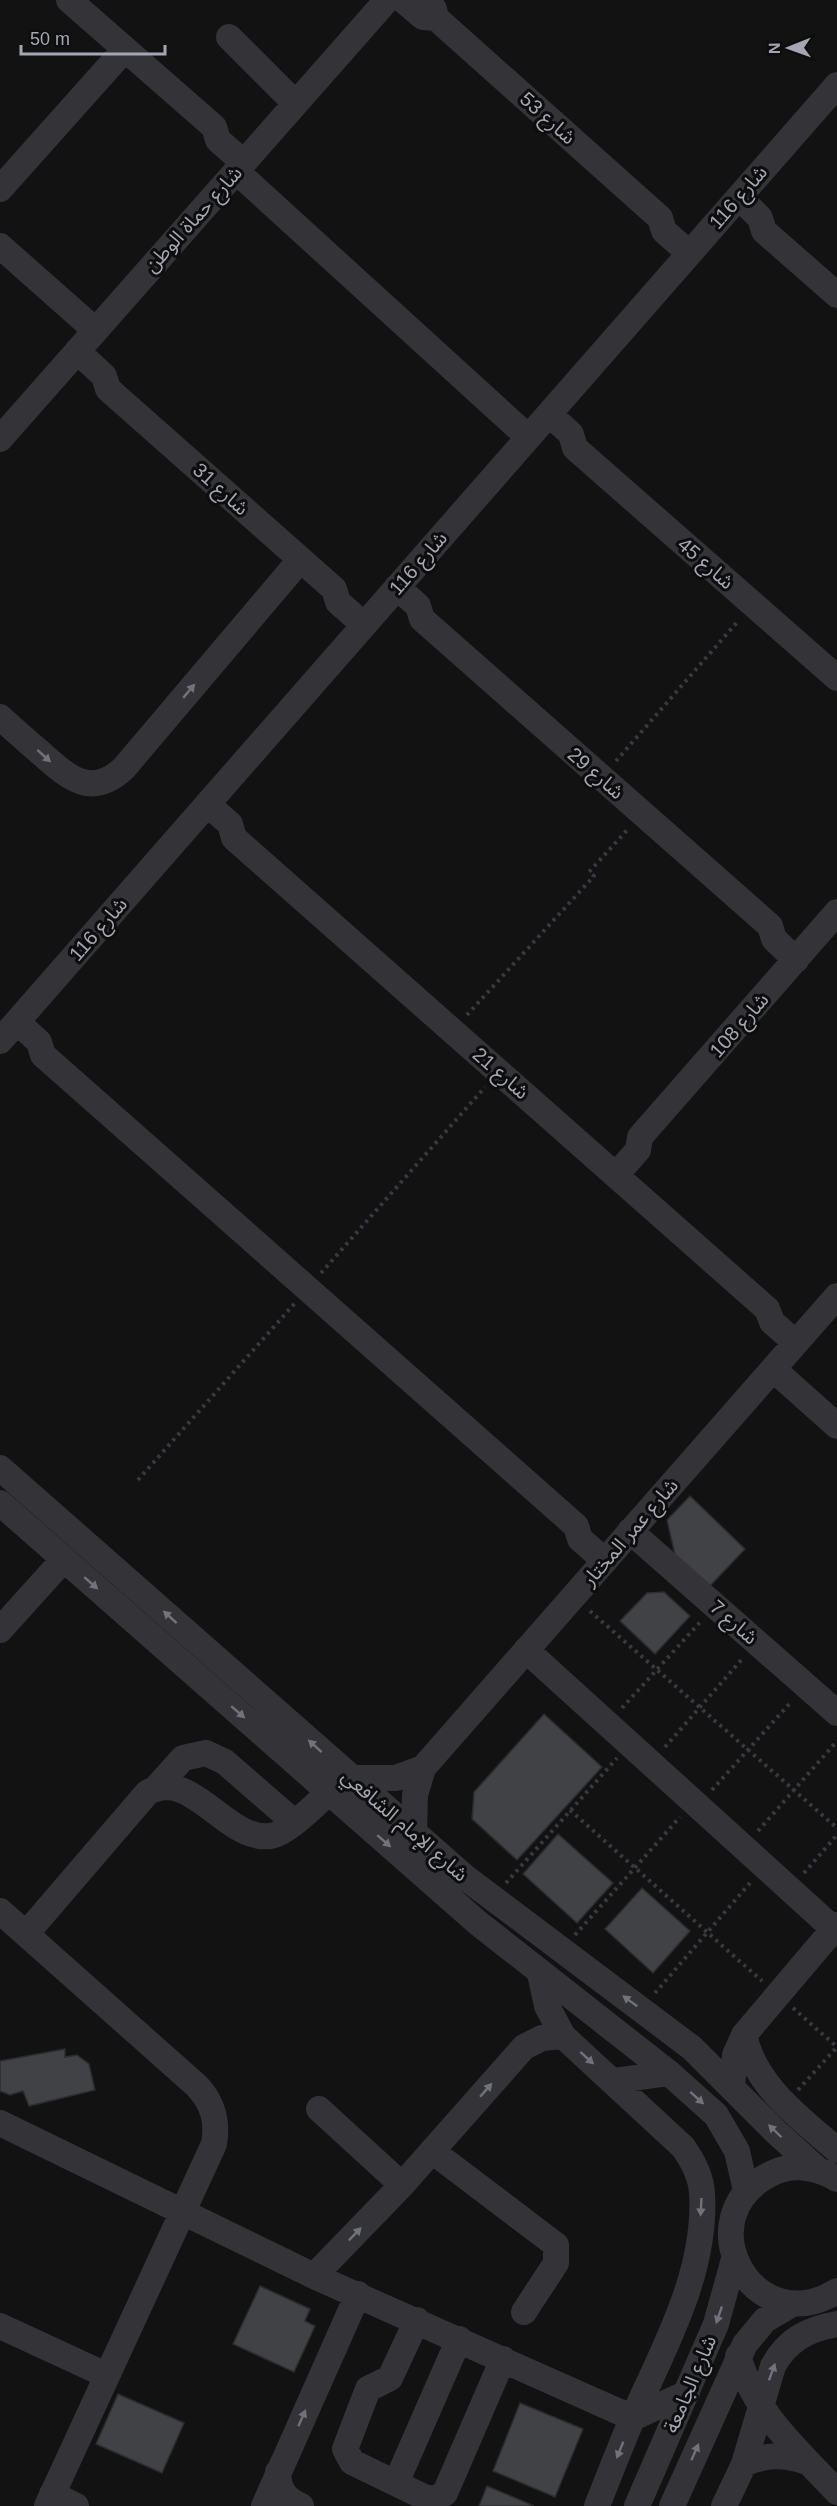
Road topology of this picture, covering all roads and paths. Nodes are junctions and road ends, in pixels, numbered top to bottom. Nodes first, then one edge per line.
1 (69, 0) edge
2 (387, 0) edge
3 (403, 0) edge
4 (432, 9) edge
5 (229, 37) dead end
6 (125, 49) junction
7 (837, 85) edge
8 (295, 103) junction
9 (244, 161) junction
10 (0, 189) edge
11 (733, 203) junction
12 (0, 246) edge
13 (695, 247) junction
14 (837, 295) edge
15 (95, 330) junction
16 (71, 357) junction
17 (538, 426) junction
18 (0, 439) edge
19 (300, 560) junction
20 (753, 604) junction
21 (380, 606) junction
22 (837, 678) edge
23 (0, 717) edge
24 (602, 778) junction
25 (202, 810) junction
26 (642, 813) junction
27 (837, 912) edge
28 (801, 953) junction
29 (7, 1028) edge
30 (453, 1031) junction
31 (610, 1170) junction
32 (837, 1296) edge
33 (801, 1337) junction
34 (773, 1369) junction
35 (837, 1426) edge
36 (0, 1468) edge
37 (0, 1503) edge
38 (617, 1547) junction
39 (64, 1559) junction
40 (573, 1596) junction
41 (715, 1606) junction
42 (0, 1630) edge
43 (757, 1642) junction
44 (526, 1650) junction
45 (657, 1670) junction
46 (806, 1686) junction
47 (699, 1707) junction
48 (837, 1713) edge
49 (608, 1724) junction
50 (837, 1742) edge
51 (629, 1744) junction
52 (748, 1750) junction
53 (650, 1763) junction
54 (423, 1768) junction
55 (351, 1778) junction
56 (157, 1787) junction
57 (794, 1790) junction
58 (329, 1792) junction
59 (696, 1804) junction
60 (570, 1810) junction
61 (294, 1822) junction
62 (837, 1828) edge
63 (414, 1833) junction
64 (837, 1835) edge
65 (744, 1847) junction
66 (764, 1867) junction
67 (635, 1868) junction
68 (789, 1889) junction
69 (492, 1899) junction
70 (0, 1911) edge
71 (836, 1929) edge
72 (706, 1931) junction
73 (26, 1934) junction
74 (561, 1951) junction
75 (540, 1973) junction
76 (778, 1995) junction
77 (641, 2009) junction
78 (744, 2035) junction
79 (563, 2036) junction
80 (837, 2047) edge
81 (692, 2048) junction
82 (669, 2073) junction
83 (613, 2081) junction
84 (732, 2087) junction
85 (786, 2104) junction
86 (319, 2109) dead end
87 (0, 2123) edge
88 (837, 2150) edge
89 (432, 2151) junction
90 (828, 2175) edge
91 (402, 2185) junction
92 (746, 2191) junction
93 (183, 2211) junction
94 (734, 2259) junction
95 (314, 2276) junction
96 (837, 2291) edge
97 (358, 2294) junction
98 (792, 2304) junction
99 (524, 2312) dead end
100 (417, 2320) junction
101 (837, 2324) edge
102 (0, 2326) edge
103 (459, 2339) junction
104 (738, 2356) junction
105 (503, 2359) junction
106 (106, 2375) junction
107 (687, 2393) junction
108 (760, 2408) junction
109 (633, 2418) junction
110 (807, 2462) junction
111 (744, 2464) junction
112 (278, 2472) junction
113 (396, 2483) junction
114 (837, 2492) edge
115 (50, 2500) edge
116 (76, 2506) edge
117 (264, 2506) edge
118 (301, 2506) edge
119 (597, 2506) edge
120 (637, 2506) edge
121 (672, 2506) edge
122 (724, 2506) edge

1 - 6 street, شارع 45
2 - 8 street, شارع حماة الوطن
3 - 4 street, شارع 53
4 - 13 street, شارع 53
5 - 8 street
6 - 9 street, شارع 45
6 - 10 street
7 - 11 street, شارع 116
8 - 9 street, شارع حماة الوطن
9 - 15 street, شارع حماة الوطن
9 - 17 street, شارع 45
11 - 13 street, شارع 116
11 - 14 street
12 - 15 street
13 - 17 street, شارع 116
15 - 16 street, شارع حماة الوطن
16 - 18 street, شارع حماة الوطن
16 - 19 street, شارع 31
17 - 20 street, شارع 45
17 - 21 street, شارع 116
19 - 21 street, شارع 31
23 -> 19 street
20 - 22 street, شارع 45
20 - 24 path
21 - 24 street, شارع 29
21 - 25 street, شارع 116
24 - 26 street, شارع 29
25 - 29 street, شارع 116
25 - 30 street, شارع 21
26 - 28 street, شارع 29
26 - 30 path
27 - 28 street, شارع 108
28 - 31 street, شارع 108
29 - 38 street, شارع 7
30 - 31 street, شارع 21
31 - 33 street, شارع 21
32 - 33 street, شارع عمر المختار
33 - 34 street, شارع عمر المختار
34 - 35 street
34 - 38 street, شارع عمر المختار
55 -> 36 street, شارع الإمام الشافعي
37 - 39 street, شارع الإمام الشافعي
38 - 40 street, شارع عمر المختار
38 - 41 street, شارع 7
39 - 42 street
39 -> 58 street, شارع الإمام الشافعي
40 - 44 street, شارع عمر المختار
40 - 45 path
41 - 43 street, شارع 7
41 - 45 path
43 - 46 street, شارع 7
43 - 47 path
44 - 49 street
44 - 54 street, شارع عمر المختار
45 - 47 path
45 - 49 path
46 - 48 street, شارع 7
46 - 52 path
47 - 52 path
47 - 53 path
49 - 51 street
50 - 57 path
51 - 53 street
51 - 60 path
52 - 57 path
52 - 59 path
53 - 59 street
54 - 55 street, شارع عمر المختار
54 - 63 street, شارع عمر المختار
55 - 63 street, شارع الإمام الشافعي
56 - 61 street
56 - 61 street
56 - 73 street
57 - 62 path
57 - 65 path
58 - 61 street
58 -> 75 street, شارع الإمام الشافعي
59 - 65 street
59 - 67 path
60 - 67 path
60 - 69 path
63 - 69 street, شارع الإمام الشافعي
64 - 68 path
65 - 66 street
66 - 68 street
66 - 72 path
67 - 72 path
67 - 74 path
68 - 71 street
69 - 74 street, شارع الإمام الشافعي
70 - 73 street
71 - 76 street
72 - 76 path
72 - 77 path
73 - 93 street
77 -> 74 street, شارع الإمام الشافعي
75 - 79 street
75 - 82 street, شارع الإمام الشافعي
76 - 78 street
76 - 80 path
77 - 81 street, شارع الإمام الشافعي
78 - 81 street
78 - 84 street
78 - 85 street
79 -> 83 street
89 -> 79 street
80 - 85 path
81 - 84 street, شارع الإمام الشافعي
82 - 83 street
82 -> 92 street, شارع الإمام الشافعي
83 -> 109 street
90 -> 84 street, شارع الإمام الشافعي
85 - 88 street
86 - 91 street
87 - 93 street
89 - 91 street
89 - 99 street
90 - 92 street
95 -> 91 street
92 - 94 street
93 - 95 street
93 - 106 street
94 - 98 street
94 -> 107 street, شارع الجامعة
95 - 97 street
96 - 98 street
97 - 100 street
112 -> 97 street
98 - 104 street, شارع الجامعة
100 - 103 street
100 - 113 street
108 -> 101 street
102 - 106 street
103 - 105 street
103 - 113 street
104 - 108 street
121 -> 104 street, شارع الجامعة
105 - 109 street
105 - 113 street
106 - 115 street
107 - 109 street
107 - 120 street, شارع الجامعة
108 - 110 street
108 - 111 street
109 -> 119 street
110 - 111 street
110 - 114 street
111 - 122 street
112 - 117 street
112 - 118 street
115 - 116 street

